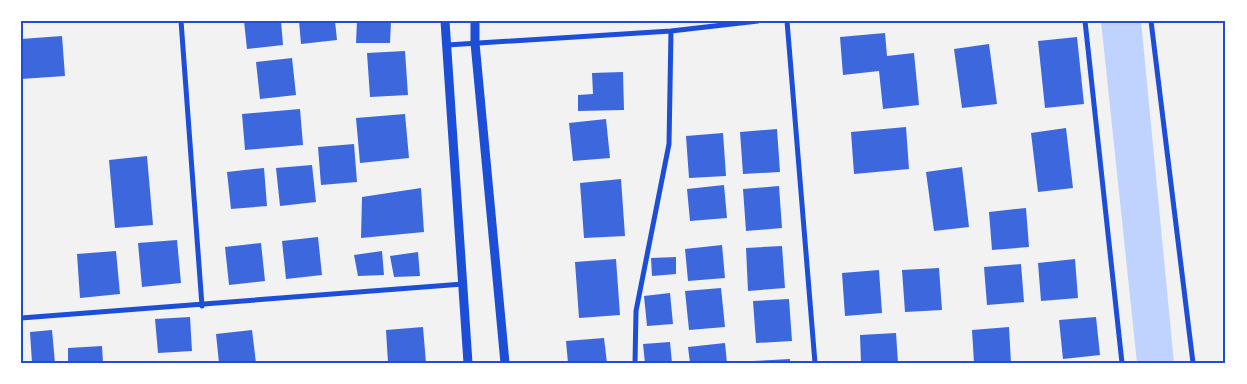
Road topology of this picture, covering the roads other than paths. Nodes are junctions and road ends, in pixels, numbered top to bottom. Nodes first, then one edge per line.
1 (180, 21) edge
2 (445, 21) edge
3 (475, 21) edge
4 (758, 21) edge
5 (787, 21) edge
6 (1086, 21) edge
7 (1152, 21) edge
8 (671, 31) junction
9 (475, 43) junction
10 (447, 45) junction
11 (463, 284) junction
12 (202, 306) junction
13 (21, 318) edge
14 (468, 363) edge
15 (505, 363) edge
16 (635, 363) edge
17 (815, 363) edge
18 (1122, 363) edge
19 (1193, 363) edge

1 - 12 street
2 - 10 street
3 - 9 street
4 - 8 street
5 - 17 street
6 - 18 street
7 - 19 street
8 - 9 street
8 - 16 street
9 - 10 street
9 - 15 street
10 - 11 street
11 - 12 street
11 - 14 street
12 - 13 street

